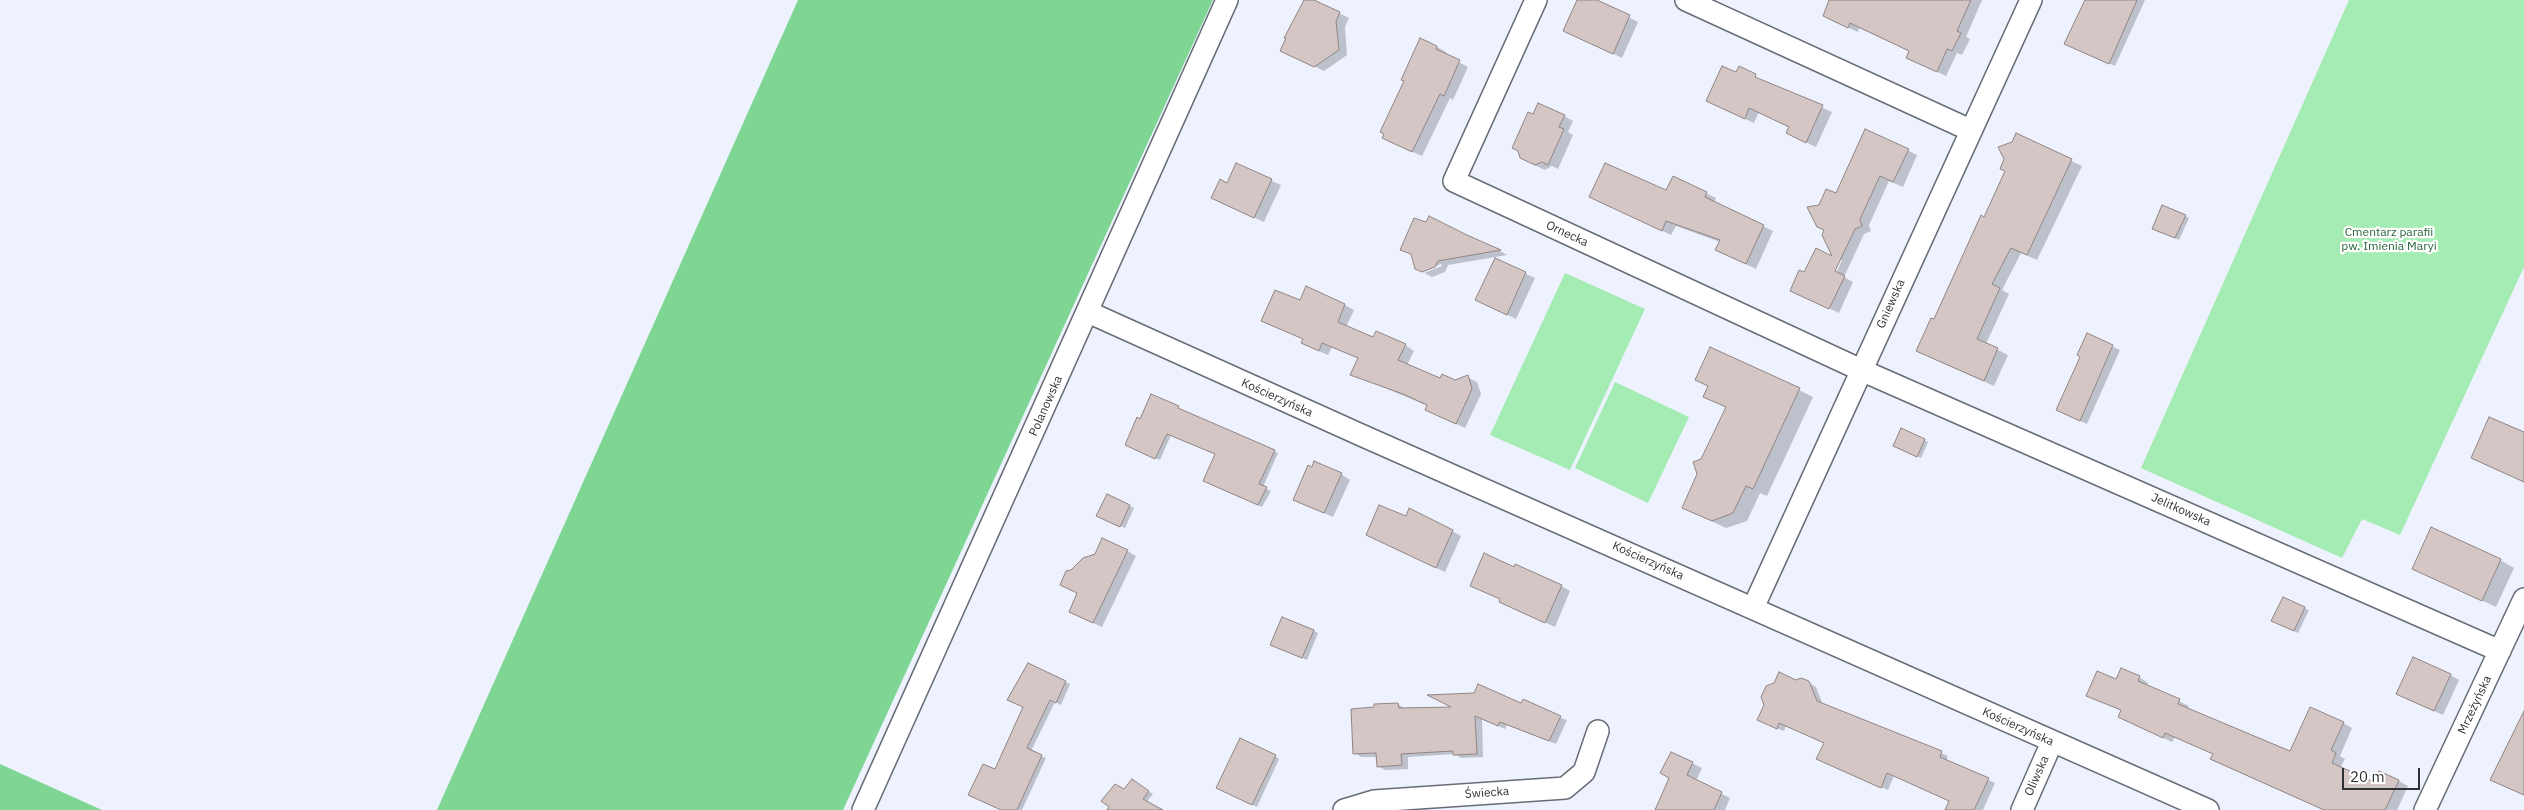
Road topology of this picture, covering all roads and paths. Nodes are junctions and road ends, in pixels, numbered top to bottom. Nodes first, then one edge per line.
1 (1227, 0) edge
2 (1536, 0) edge
3 (1686, 0) edge
4 (2030, 0) edge
5 (1970, 130) junction
6 (1088, 312) junction
7 (1861, 370) junction
8 (2524, 599) edge
9 (1753, 608) junction
10 (2500, 651) junction
11 (1598, 731) dead end
12 (2052, 742) junction
13 (863, 810) edge
14 (1344, 810) edge
15 (2022, 810) edge
16 (2208, 810) edge
17 (2425, 810) edge

1 - 6 street, Polanowska
2 - 7 street, Ornecka
3 - 5 street
4 - 5 street, Gniewska
5 - 7 street, Gniewska
6 - 9 street, Kościerzyńska
6 - 13 street, Polanowska
7 - 9 street, Gniewska
7 - 10 street, Jelitkowska
8 - 10 street, Mrzeżyńska
9 - 12 street, Kościerzyńska
10 - 17 street, Mrzeżyńska
11 - 14 street, Świecka
12 - 15 street, Oliwska
12 - 16 street, Kościerzyńska

